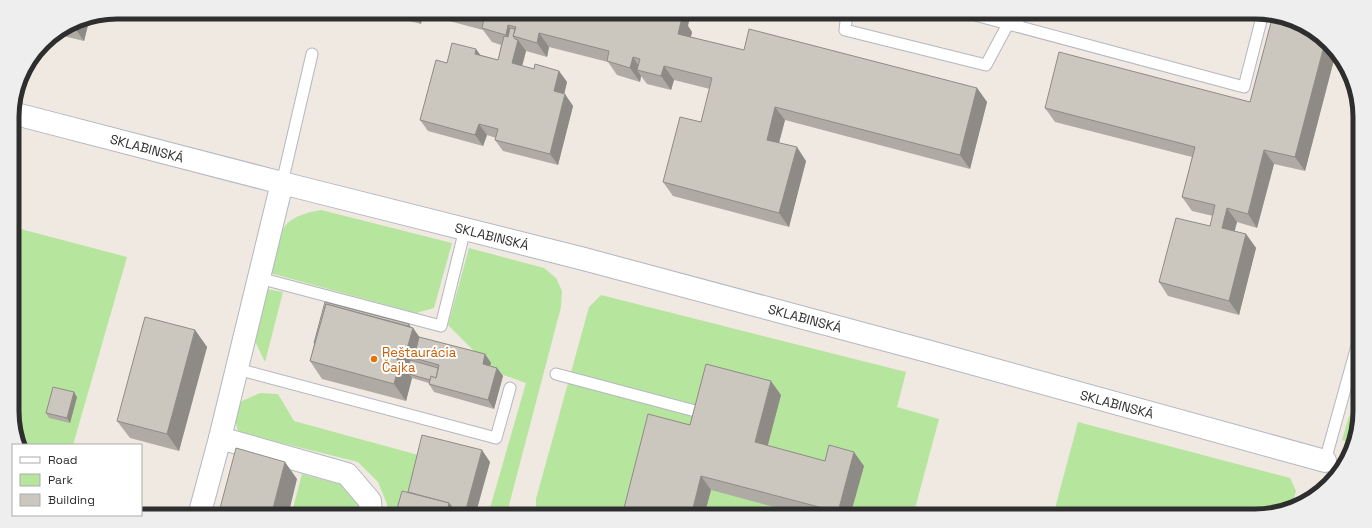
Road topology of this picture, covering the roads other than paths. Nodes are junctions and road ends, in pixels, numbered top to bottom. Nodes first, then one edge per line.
1 (847, 19) edge
2 (990, 19) edge
3 (1017, 19) edge
4 (1261, 19) edge
5 (1008, 24) junction
6 (312, 54) dead end
7 (19, 115) edge
8 (282, 183) junction
9 (465, 229) junction
10 (259, 278) junction
11 (237, 369) junction
12 (1353, 370) edge
13 (556, 374) dead end
14 (510, 388) dead end
15 (699, 412) edge
16 (220, 438) junction
17 (1326, 461) joint
18 (201, 509) edge
19 (371, 509) edge

1 - 5 lane
2 - 5 lane
3 - 5 lane
4 - 5 lane
6 - 8 lane
7 - 8 street, SKLABINSKÁ
8 - 9 street, SKLABINSKÁ
8 - 10 street
9 - 10 lane
9 - 17 street, SKLABINSKÁ
10 - 11 street
11 - 14 lane
11 - 16 street
12 - 17 lane
13 - 15 lane
16 - 18 street
16 - 19 street

